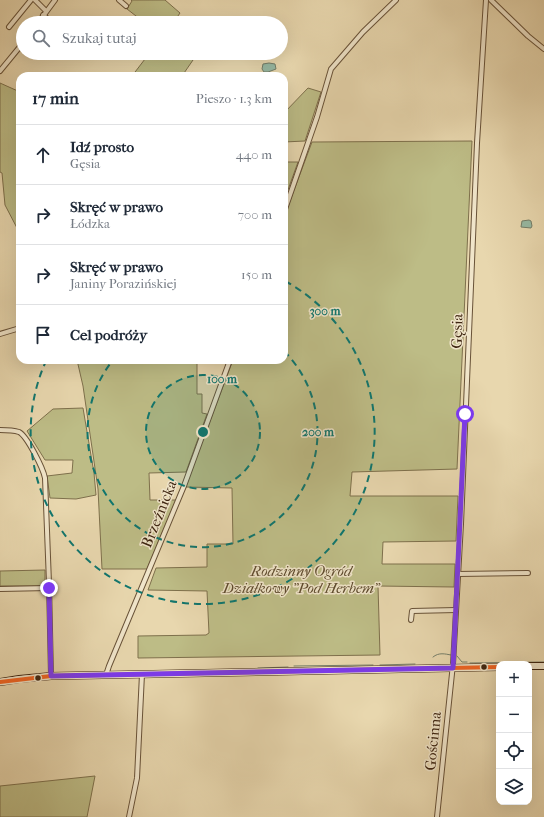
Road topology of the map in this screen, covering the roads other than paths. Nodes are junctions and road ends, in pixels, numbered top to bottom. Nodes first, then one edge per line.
1 (31, 0) edge
2 (35, 0) edge
3 (55, 0) edge
4 (119, 0) edge
5 (396, 0) edge
6 (486, 0) edge
7 (491, 0) edge
8 (126, 6) dead end
9 (46, 11) junction
10 (43, 15) edge
11 (17, 16) edge
12 (16, 18) edge
13 (8, 27) dead end
14 (544, 49) edge
15 (16, 52) edge
16 (1, 69) edge
17 (288, 200) edge
18 (16, 329) edge
19 (0, 334) edge
20 (229, 364) edge
21 (0, 430) edge
22 (528, 573) dead end
23 (458, 574) junction
24 (49, 588) junction
25 (0, 589) edge
26 (456, 610) junction
27 (412, 620) dead end
28 (453, 666) junction
29 (532, 666) edge
30 (544, 666) edge
31 (496, 667) edge
32 (142, 674) junction
33 (106, 675) junction
34 (51, 676) junction
35 (0, 682) edge
36 (129, 817) edge
37 (437, 817) edge

1 - 11 street
2 - 9 street
3 - 9 street
4 - 8 street
5 - 17 street
6 - 23 street, Gęsia
7 - 14 street
9 - 10 street
12 - 13 street
15 - 16 street
18 - 19 street
20 - 33 street, Brzeźnicka
21 - 24 street
22 - 23 street
23 - 26 street, Gęsia
24 - 25 street
24 - 34 street
26 - 27 street
26 - 28 street, Gęsia
28 - 31 main road
28 - 32 main road
28 - 37 street, Gościnna
29 - 30 main road
32 - 33 main road
32 - 36 street
33 - 34 main road
34 - 35 main road

